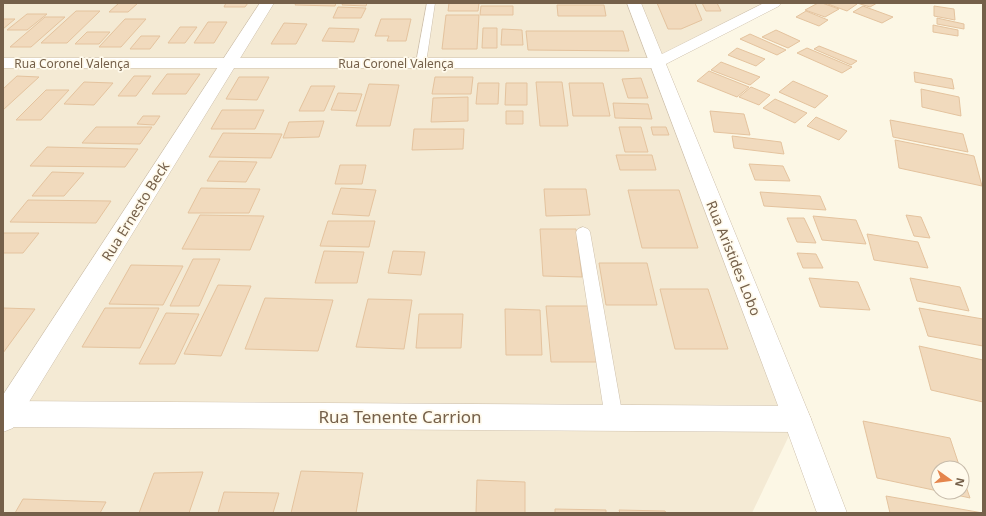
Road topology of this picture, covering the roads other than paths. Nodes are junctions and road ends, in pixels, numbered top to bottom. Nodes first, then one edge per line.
1 (267, 3) edge
2 (431, 3) edge
3 (634, 3) edge
4 (774, 3) edge
5 (3, 63) edge
6 (229, 63) junction
7 (421, 63) junction
8 (657, 63) junction
9 (583, 232) dead end
10 (4, 416) edge
11 (614, 418) junction
12 (797, 419) junction
13 (832, 513) edge

1 - 6 street, Rua Ernesto Beck
2 - 7 lane
3 - 8 street, Rua Aristides Lobo
4 - 8 street, Rua Coronel Valença
5 - 6 street, Rua Coronel Valença
6 - 7 street, Rua Coronel Valença
6 - 10 street, Rua Ernesto Beck
7 - 8 street, Rua Coronel Valença
8 - 12 street, Rua Aristides Lobo
9 - 11 lane
10 - 11 street, Rua Tenente Carrion
11 - 12 street, Rua Tenente Carrion
12 - 13 street, Rua Aristides Lobo

